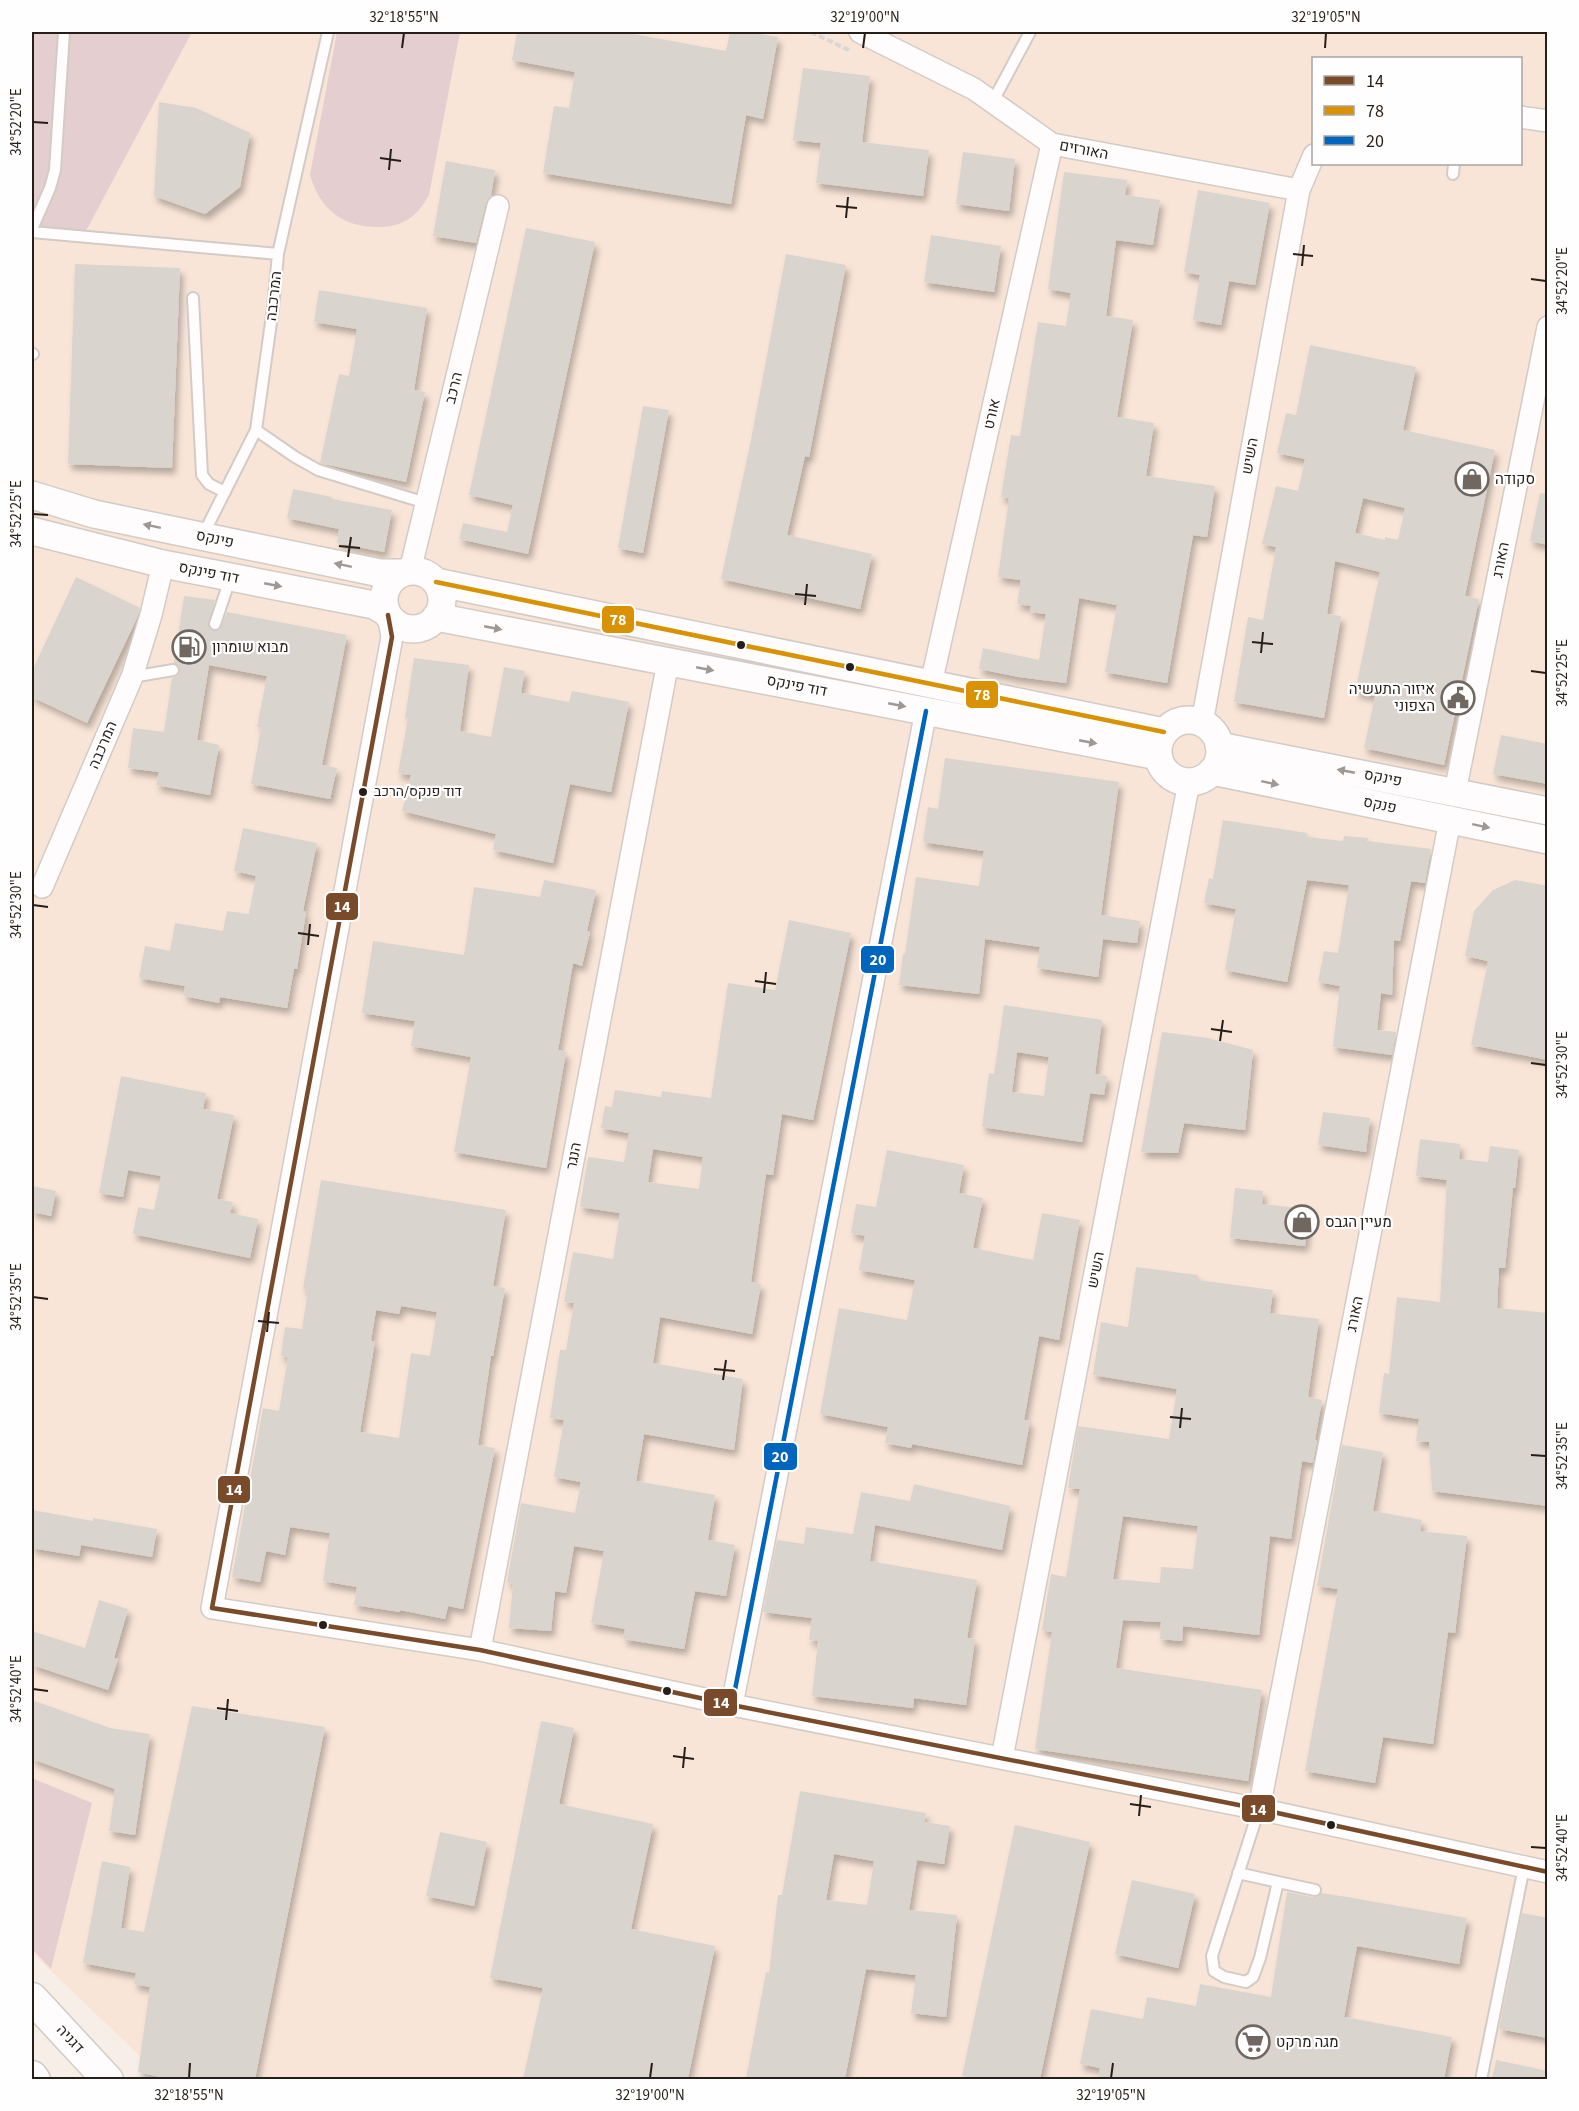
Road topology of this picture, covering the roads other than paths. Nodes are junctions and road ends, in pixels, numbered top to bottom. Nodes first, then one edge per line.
1 (64, 32) edge
2 (327, 32) edge
3 (860, 32) edge
4 (1030, 32) edge
5 (992, 103) junction
6 (1522, 117) edge
7 (1548, 121) edge
8 (1052, 144) junction
9 (1312, 160) edge
10 (1299, 190) junction
11 (498, 206) dead end
12 (32, 230) edge
13 (279, 254) junction
14 (193, 298) dead end
15 (1548, 327) edge
16 (256, 430) junction
17 (225, 492) junction
18 (32, 495) edge
19 (426, 503) junction
20 (32, 531) edge
21 (203, 536) junction
22 (163, 564) junction
23 (406, 572) junction
24 (231, 577) junction
25 (436, 582) junction
26 (387, 613) junction
27 (436, 617) junction
28 (215, 624) dead end
29 (668, 662) junction
30 (173, 670) dead end
31 (132, 677) junction
32 (931, 684) junction
33 (926, 711) junction
34 (1202, 723) junction
35 (1161, 744) junction
36 (1207, 766) junction
37 (1455, 792) junction
38 (1548, 811) edge
39 (1450, 820) junction
40 (1548, 840) edge
41 (42, 887) dead end
42 (480, 1650) junction
43 (732, 1705) junction
44 (1002, 1758) junction
45 (1259, 1809) junction
46 (1524, 1867) junction
47 (1548, 1872) edge
48 (1238, 1873) junction
49 (1278, 1882) junction
50 (1315, 1890) dead end
51 (32, 1998) edge
52 (32, 2076) edge
53 (35, 2079) edge
54 (108, 2079) edge
55 (1481, 2079) edge

1 - 12 lane
2 - 13 lane
3 - 5 street, האורזים
4 - 5 lane
5 - 8 street, האורזים
6 - 7 street
8 - 10 street, האורזים
8 - 32 street, אורט
9 - 10 street
10 - 34 street, השיש
11 - 19 street, הרכב
12 - 13 lane, המרכבה
13 - 16 lane, המרכבה
14 - 17 lane
15 - 37 street, האורג
16 - 17 lane, המרכבה
16 - 19 lane
17 - 21 lane, המרכבה
21 -> 18 street, פינקס
19 - 23 street, הרכב
20 - 22 street, דוד פינקס
23 -> 21 street, פינקס
22 - 24 street, דוד פינקס
22 - 31 street, המרכבה
23 - 25 street
23 - 26 street
24 -> 26 street, דוד פינקס
24 - 28 lane
25 - 27 street
25 - 32 street
26 - 27 street
26 - 42 street
27 -> 29 street, דוד פינקס
29 -> 33 street, דוד פינקס
29 - 42 street, הנגר
30 - 31 lane
31 - 41 street, המרכבה
32 - 35 street
33 -> 35 street, דוד פינקס
33 - 43 street
34 - 35 street
34 - 36 street
35 - 36 street
37 -> 36 street, פינקס
36 -> 39 street, פנקס
36 - 44 street, השיש
37 - 38 street, פינקס
39 -> 40 street, פנקס
39 - 45 street, האורג
42 - 43 street
43 - 44 street
44 - 45 street
45 - 46 street
45 - 48 lane
46 - 47 street
46 - 55 lane
48 - 49 lane
48 - 49 lane
49 - 50 lane
51 - 54 main road, דגניה
52 - 53 main road

